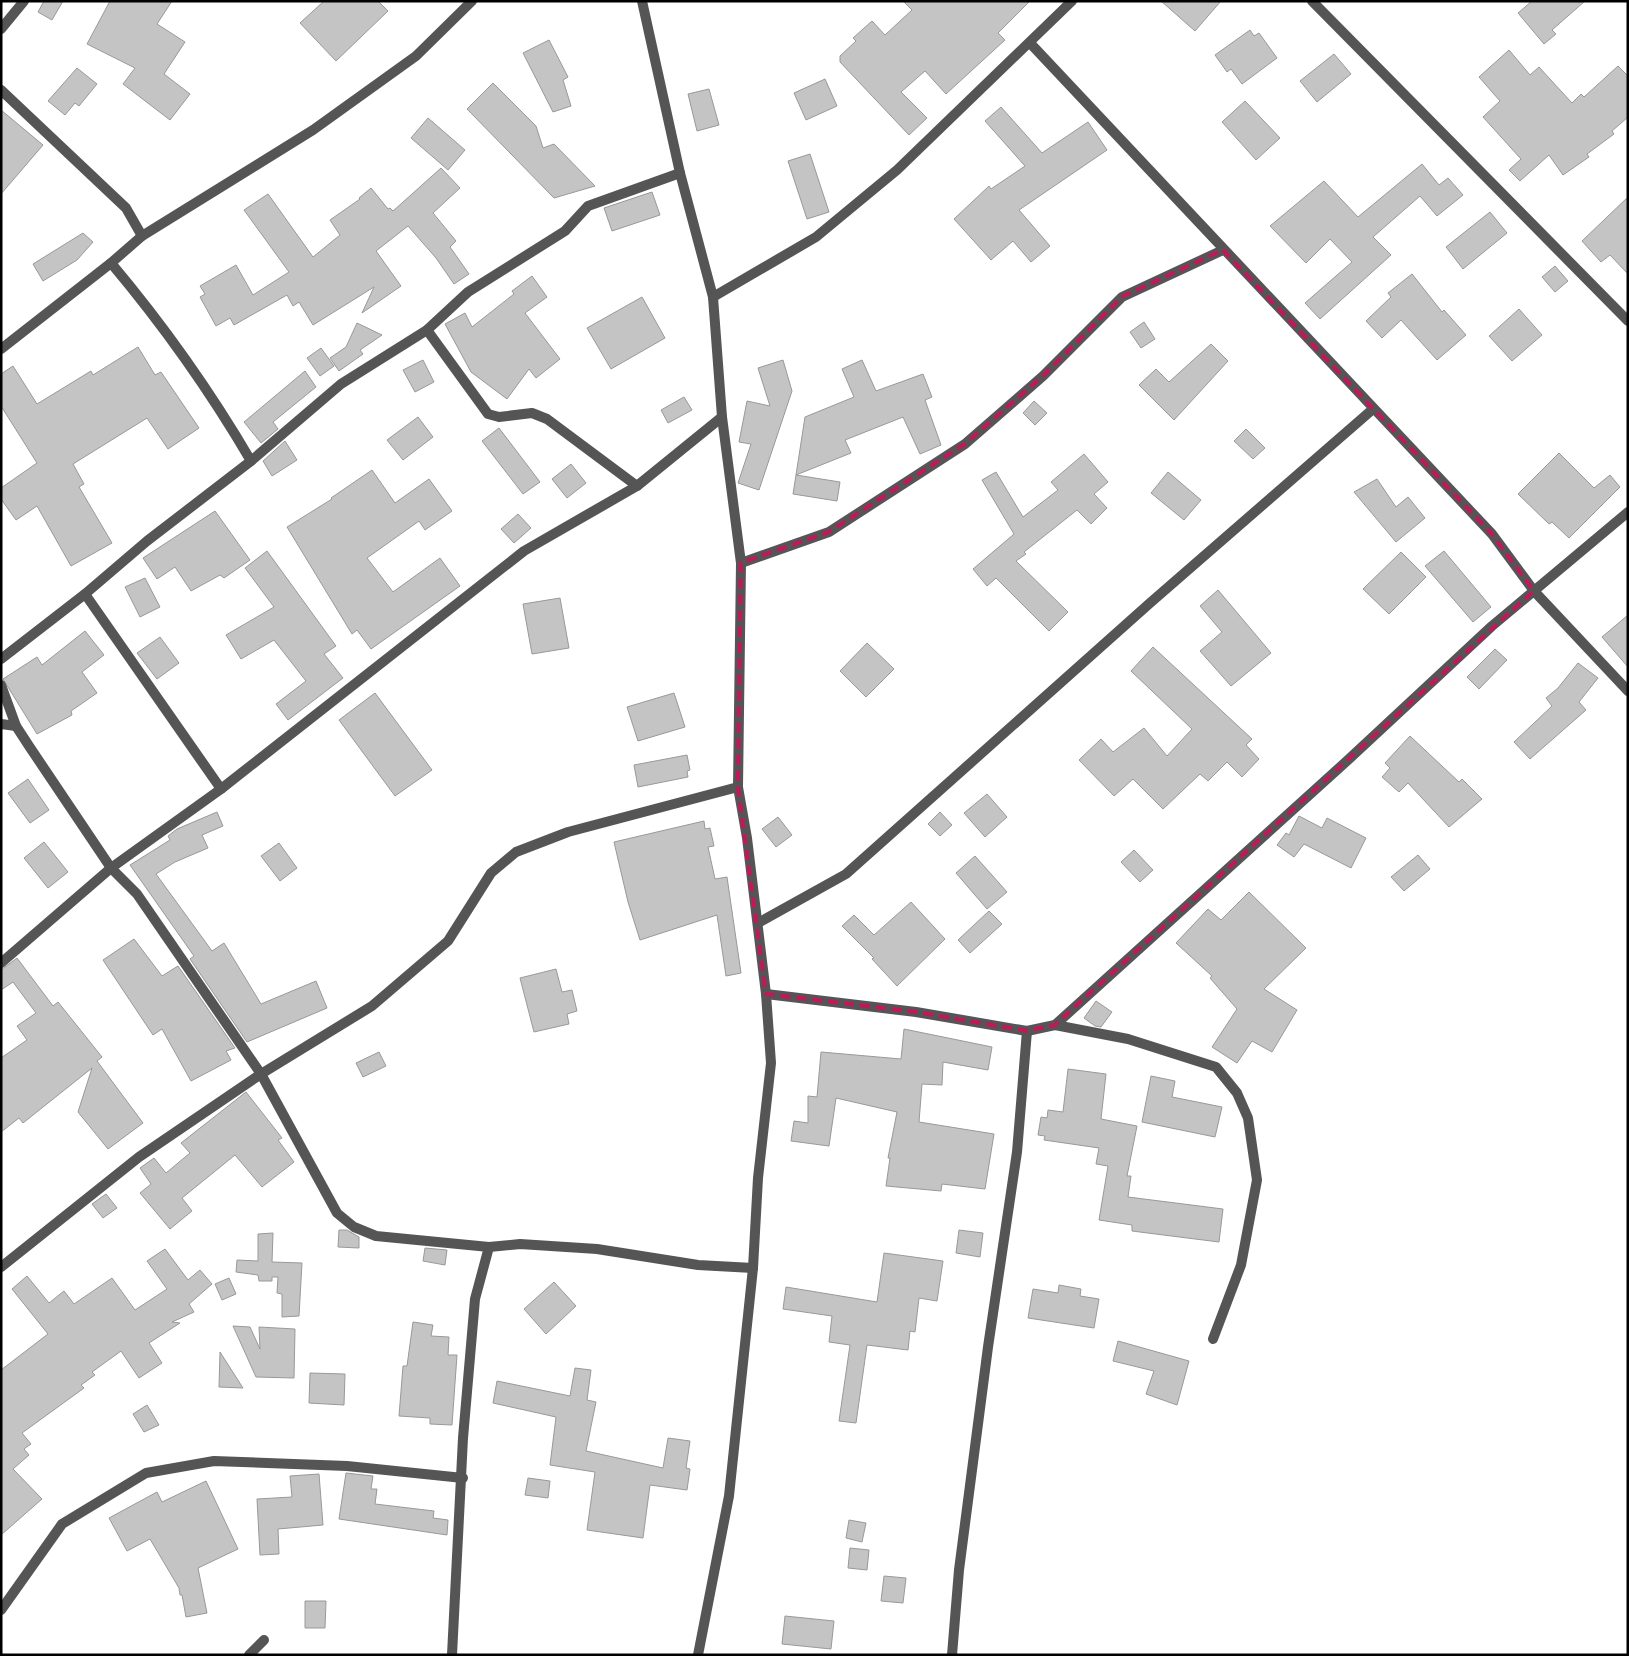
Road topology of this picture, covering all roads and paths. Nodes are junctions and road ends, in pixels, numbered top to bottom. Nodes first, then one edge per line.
1 (24, 1) edge
2 (472, 1) edge
3 (642, 1) edge
4 (1072, 1) edge
5 (1312, 1) edge
6 (1, 29) edge
7 (1030, 42) junction
8 (1, 90) edge
9 (680, 173) junction
10 (142, 236) junction
11 (1223, 250) junction
12 (111, 264) junction
13 (713, 297) junction
14 (1628, 321) edge
15 (427, 330) junction
16 (1, 349) edge
17 (1373, 409) junction
18 (722, 417) junction
19 (252, 461) junction
20 (637, 486) junction
21 (1628, 512) edge
22 (741, 563) junction
23 (1534, 591) junction
24 (85, 594) junction
25 (1, 659) edge
26 (1, 685) edge
27 (1628, 691) edge
28 (1, 724) edge
29 (16, 726) junction
30 (738, 787) junction
31 (221, 790) junction
32 (111, 868) junction
33 (758, 923) junction
34 (1, 963) edge
35 (766, 994) junction
36 (1054, 1025) junction
37 (1027, 1031) junction
38 (261, 1074) junction
39 (489, 1246) junction
40 (1, 1267) edge
41 (753, 1268) junction
42 (1213, 1339) dead end
43 (463, 1478) junction
44 (1, 1610) edge
45 (264, 1640) dead end
46 (250, 1655) edge
47 (452, 1655) edge
48 (698, 1655) edge
49 (952, 1655) edge

1 - 6 street
2 - 10 street
3 - 9 street
4 - 7 street
5 - 14 street
7 - 11 street
7 - 13 street
8 - 10 street
9 - 13 street
9 - 15 street
10 - 12 street
11 - 17 street
11 - 22 street
12 - 16 street
12 - 19 street
13 - 18 street
15 - 19 street
15 - 20 street
17 - 23 street
17 - 33 street
18 - 20 street
18 - 22 street
19 - 24 street
20 - 31 street
21 - 23 street
22 - 30 street
23 - 27 street
23 - 36 street
24 - 25 street
24 - 31 street
26 - 29 street
28 - 29 street
29 - 32 street
30 - 33 street
30 - 38 street
31 - 32 street
32 - 34 street
32 - 38 street
33 - 35 street
35 - 37 street
35 - 41 street
36 - 37 street
36 - 42 street
37 - 49 street
38 - 39 street
38 - 40 street
39 - 41 street
39 - 43 street
41 - 48 street
43 - 44 street
43 - 47 street
45 - 46 street

